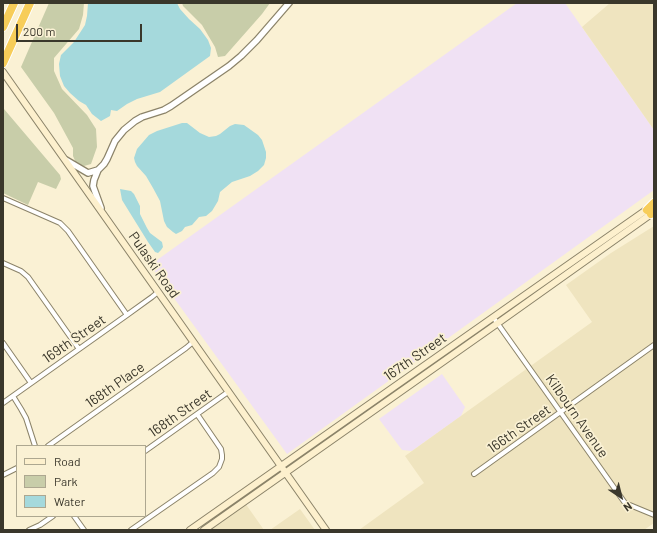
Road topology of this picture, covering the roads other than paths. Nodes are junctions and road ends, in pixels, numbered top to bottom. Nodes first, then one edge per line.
1 (14, 3) edge
2 (30, 3) edge
3 (289, 3) edge
4 (3, 27) edge
5 (3, 63) edge
6 (3, 72) edge
7 (66, 160) junction
8 (98, 170) junction
9 (3, 198) edge
10 (652, 209) edge
11 (103, 214) junction
12 (3, 263) edge
13 (158, 292) junction
14 (127, 315) junction
15 (493, 317) junction
16 (498, 323) junction
17 (193, 342) junction
18 (3, 343) edge
19 (654, 345) edge
20 (79, 349) junction
21 (31, 383) junction
22 (228, 392) junction
23 (13, 396) junction
24 (3, 403) edge
25 (561, 412) junction
26 (197, 414) junction
27 (35, 445) edge
28 (49, 445) edge
29 (146, 450) edge
30 (281, 466) junction
31 (16, 468) edge
32 (286, 473) junction
33 (474, 474) dead end
34 (3, 475) edge
35 (654, 515) edge
36 (52, 517) edge
37 (75, 517) edge
38 (29, 530) edge
39 (84, 530) edge
40 (131, 530) edge
41 (190, 530) edge
42 (204, 530) edge
43 (326, 530) edge

1 - 4 highway
2 - 5 highway
3 - 8 street
6 - 7 main road, Pulaski Road
7 - 8 street
7 - 11 main road, Pulaski Road
8 - 11 street
9 - 14 street
10 - 15 main road, 167th Street
10 - 16 main road, 167th Street
11 - 13 main road, Pulaski Road
12 - 20 street
13 - 14 street, 169th Street
13 - 17 main road, Pulaski Road
14 - 20 street, 169th Street
15 - 16 street, Kilbourn Avenue
15 - 30 main road, 167th Street
16 - 25 street, Kilbourn Avenue
16 - 32 main road, 167th Street
17 - 22 main road, Pulaski Road
17 - 28 street, 168th Place
18 - 21 street
19 - 25 street, 166th Street
20 - 21 street, 169th Street
21 - 23 street, 169th Street
22 - 26 street, 168th Street
22 - 30 main road, Pulaski Road
23 - 24 street, 169th Street
23 - 27 street
25 - 33 street, 166th Street
25 - 35 street, Kilbourn Avenue
26 - 29 street, 168th Street
26 - 40 street
30 - 32 main road, Pulaski Road
30 - 41 main road, 167th Street
31 - 34 street
32 - 42 main road, 167th Street
32 - 43 main road, Pulaski Road
36 - 38 street
37 - 39 street

